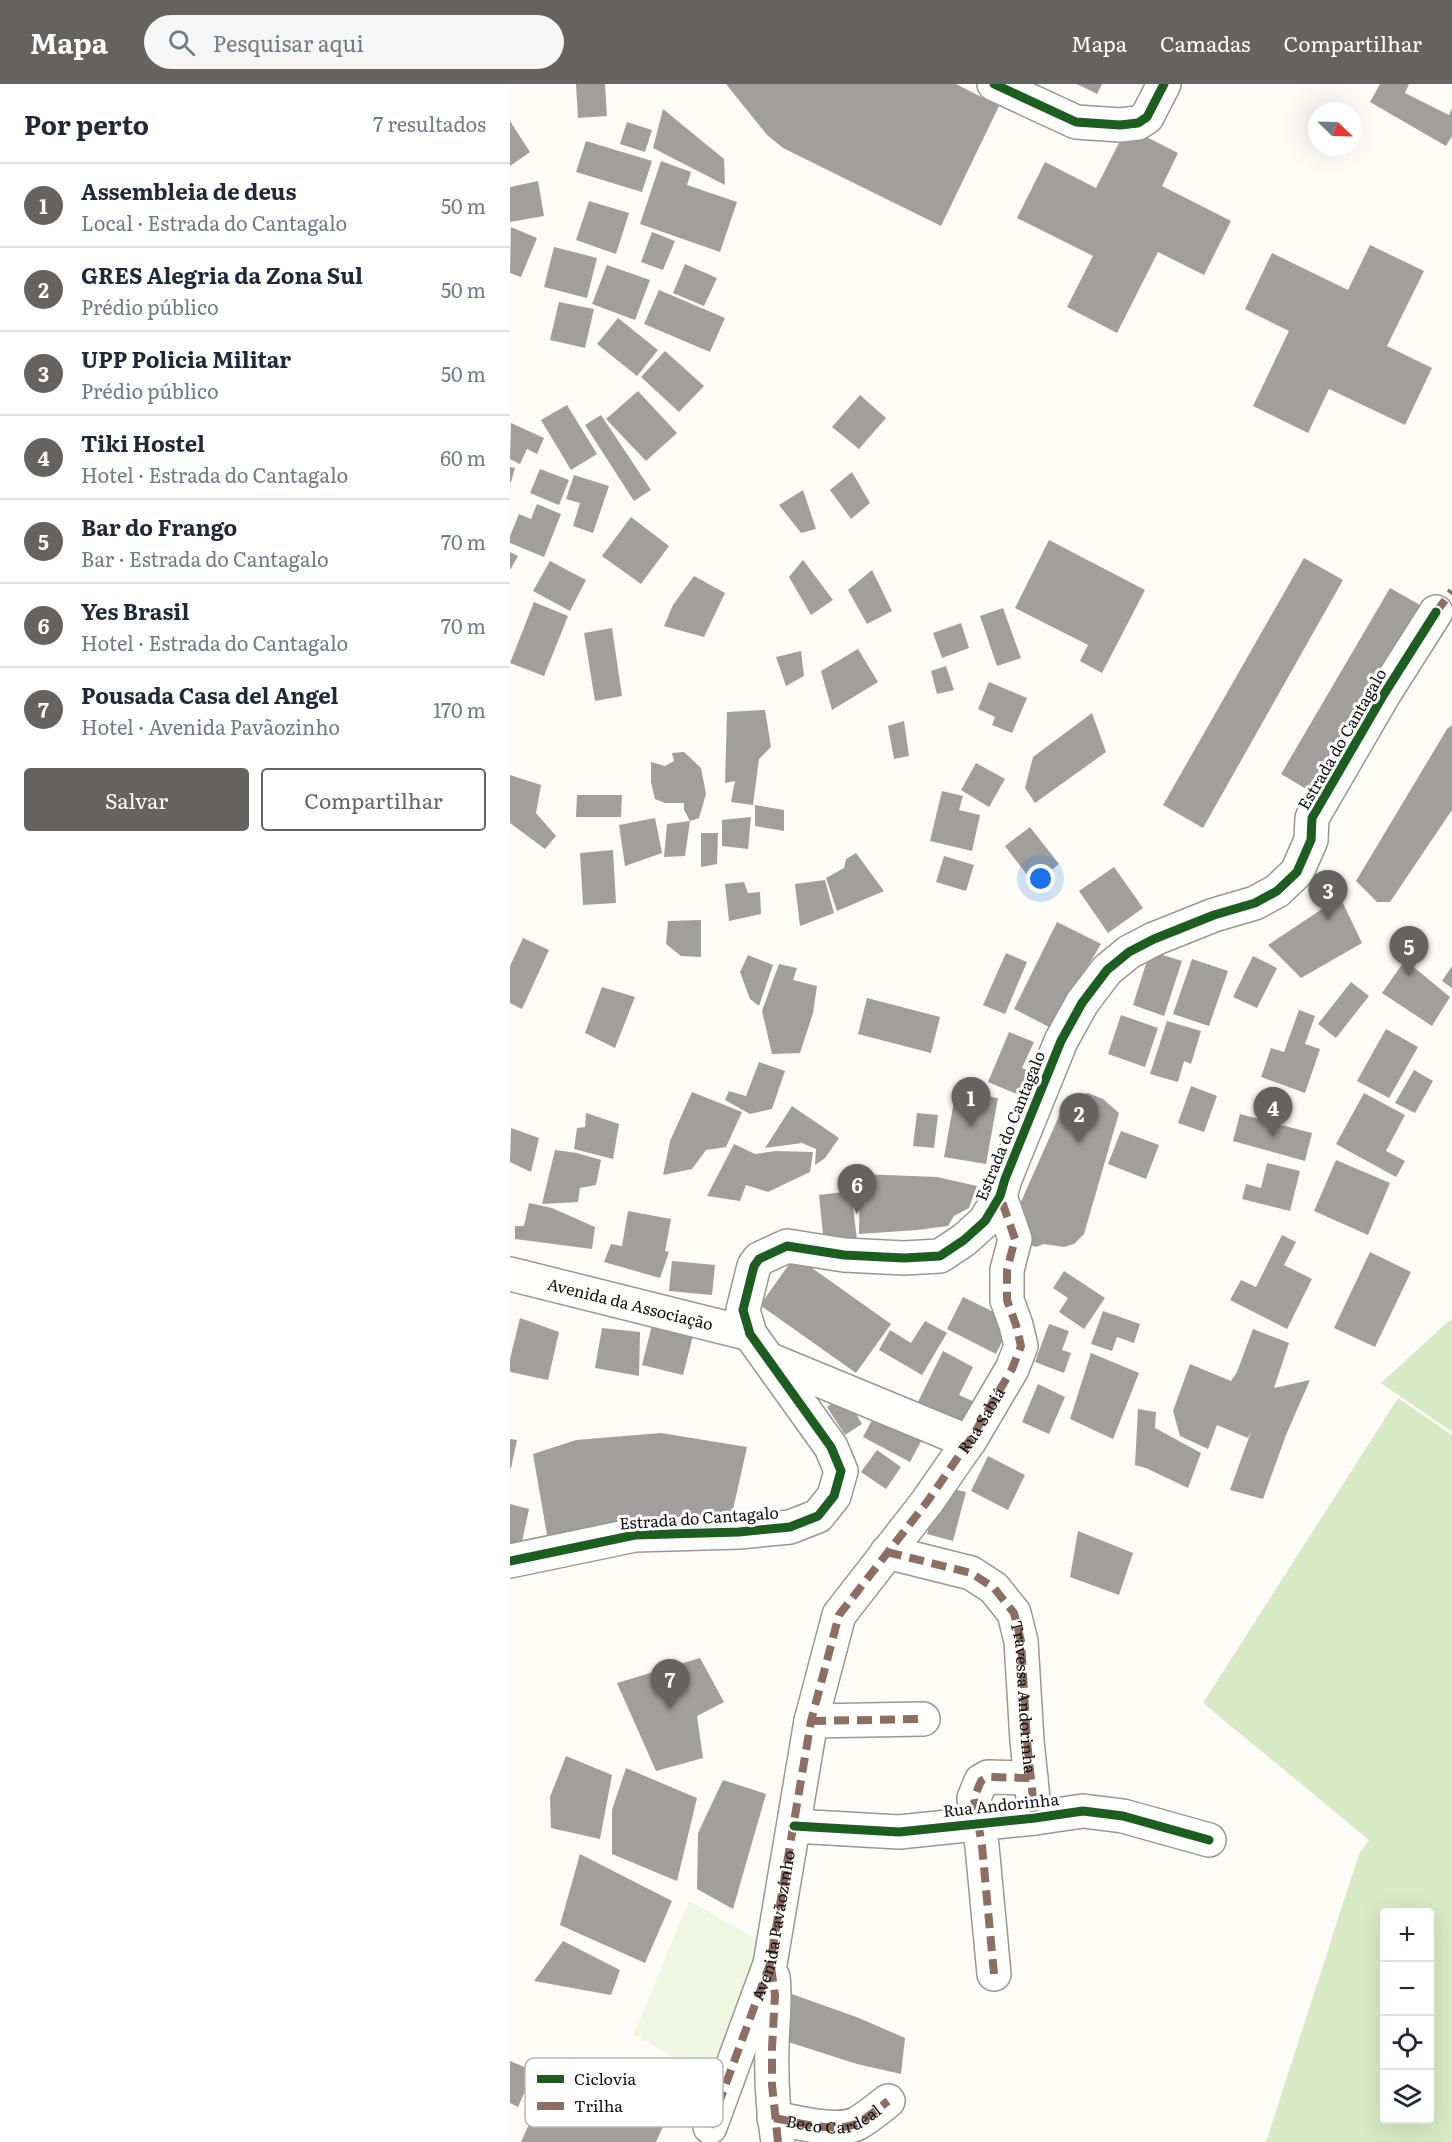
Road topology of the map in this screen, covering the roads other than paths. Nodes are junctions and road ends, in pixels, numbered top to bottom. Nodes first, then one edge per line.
1 (994, 84) edge
2 (1164, 84) edge
3 (1436, 612) dead end
4 (1000, 1196) junction
5 (510, 1274) edge
6 (759, 1347) junction
7 (969, 1442) junction
8 (887, 1552) junction
9 (510, 1561) edge
10 (839, 1615) joint
11 (923, 1719) dead end
12 (811, 1721) junction
13 (1031, 1778) junction
14 (1035, 1818) junction
15 (979, 1824) junction
16 (794, 1826) junction
17 (1209, 1840) dead end
18 (770, 1964) junction
19 (994, 1974) dead end
20 (723, 2092) edge
21 (888, 2101) dead end
22 (776, 2130) edge

1 - 2 street
3 - 4 street, Estrada do Cantagalo
4 - 6 street, Estrada do Cantagalo
4 - 7 street, Rua Sabiá
5 - 6 street, Avenida da Associação
6 - 7 street, Avenida da Associação
6 - 9 street, Estrada do Cantagalo
7 - 8 street, Rua Sabiá
8 - 10 street, Rua Sabiá
8 - 13 street, Travessa Andorinha
10 - 12 street, Avenida Pavãozinho
11 - 12 street
12 - 16 street, Avenida Pavãozinho
13 - 14 street, Travessa Andorinha
13 - 15 street
14 - 15 street, Rua Andorinha
14 - 17 street, Rua Andorinha
15 - 16 street, Rua Andorinha
15 - 19 street
16 - 18 street, Avenida Pavãozinho
18 - 20 street, Avenida Pavãozinho
18 - 22 street
21 - 22 street, Beco Cardeal

